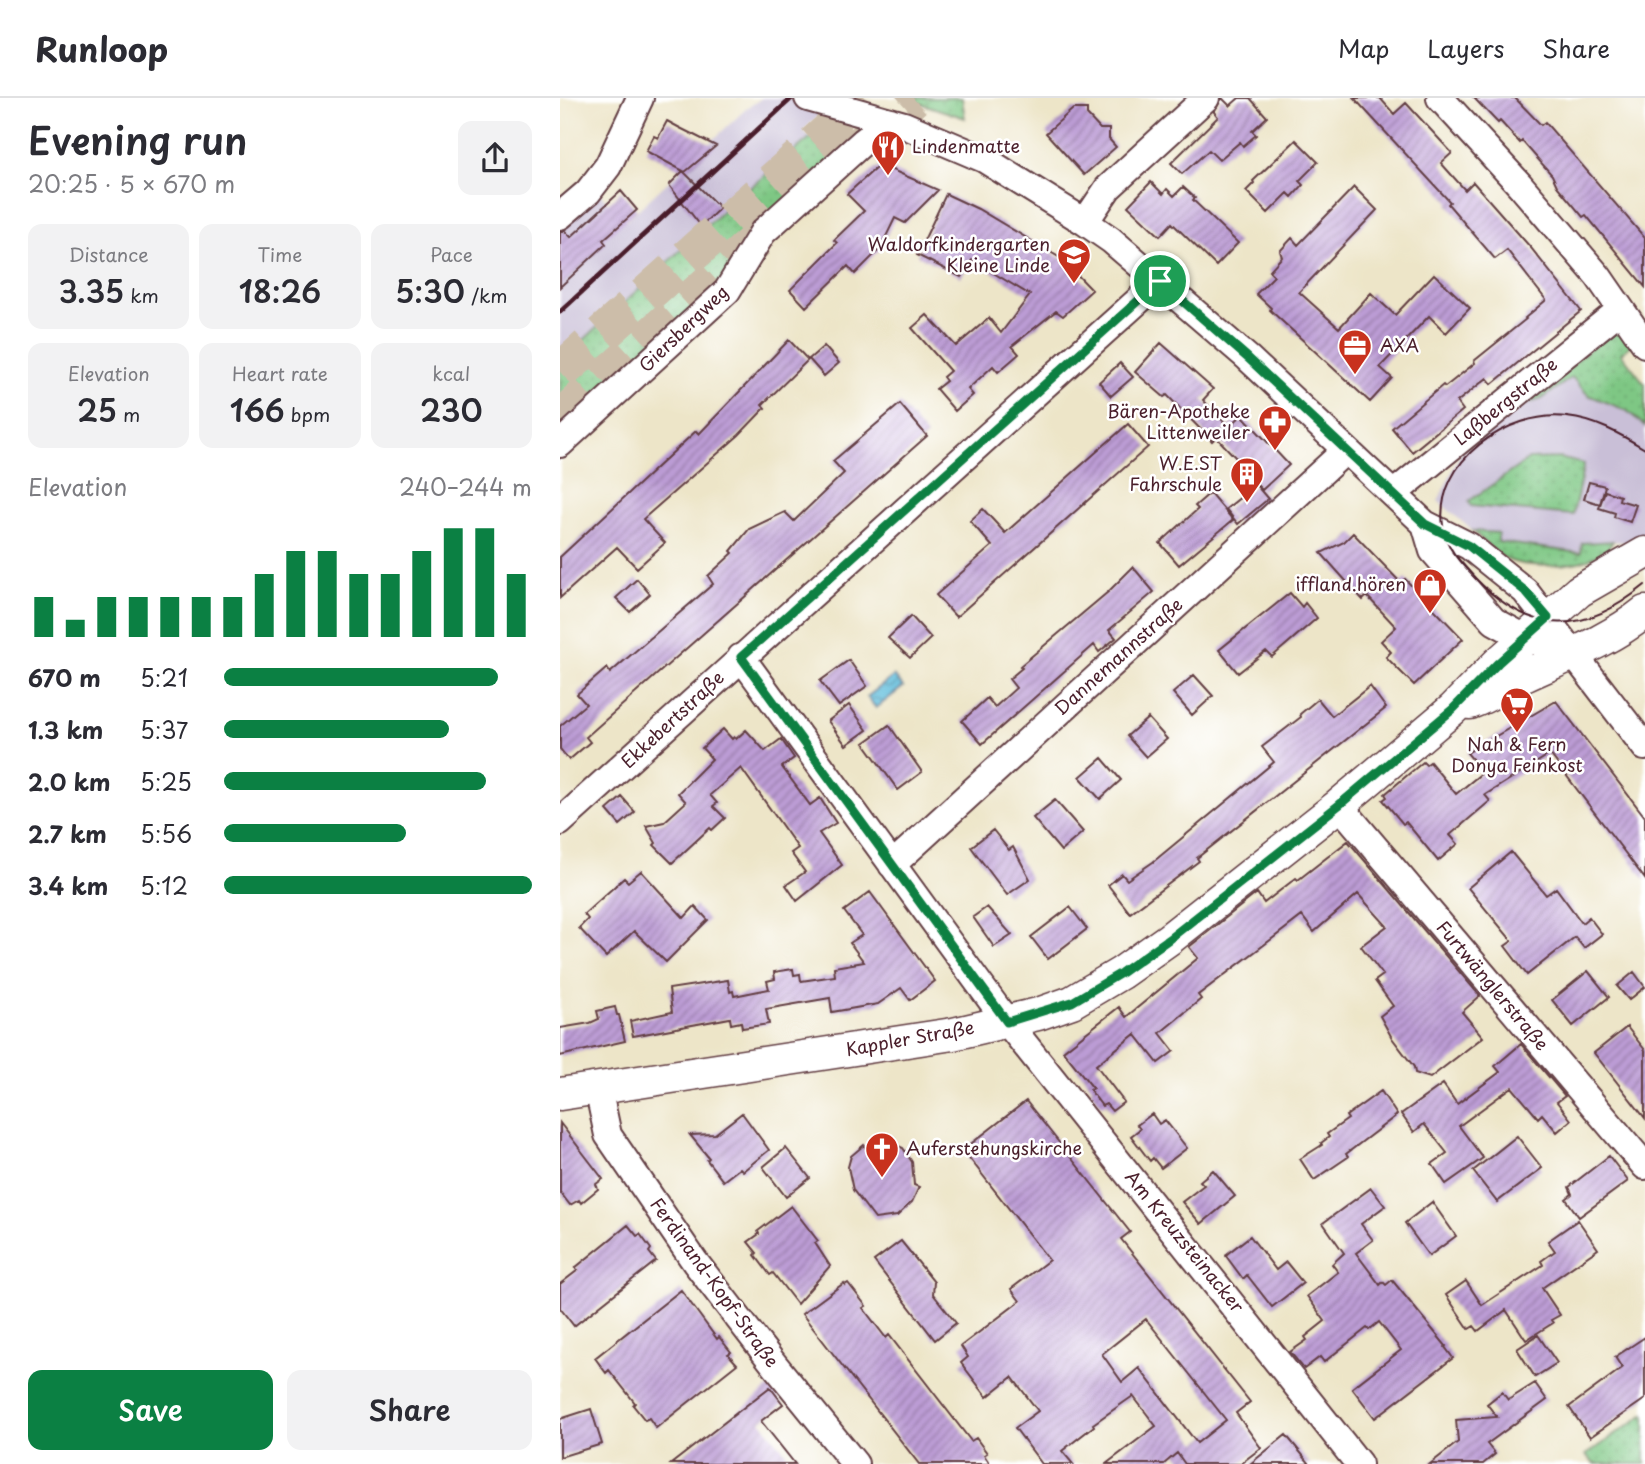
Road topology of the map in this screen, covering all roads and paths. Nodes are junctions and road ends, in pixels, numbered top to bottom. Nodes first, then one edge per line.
1 (640, 98) edge
2 (808, 98) edge
3 (1206, 98) edge
4 (1440, 98) edge
5 (890, 121) junction
6 (560, 216) edge
7 (1085, 222) junction
8 (1160, 281) junction
9 (1620, 310) junction
10 (1645, 344) edge
11 (560, 444) edge
12 (1346, 450) junction
13 (1393, 494) junction
14 (1425, 524) junction
15 (1645, 553) edge
16 (1645, 612) edge
17 (1536, 628) junction
18 (1575, 654) junction
19 (741, 657) junction
20 (1453, 709) junction
21 (1645, 747) edge
22 (1339, 805) junction
23 (560, 822) edge
24 (892, 864) junction
25 (1007, 1022) junction
26 (598, 1088) junction
27 (560, 1094) edge
28 (1645, 1167) edge
29 (855, 1464) edge
30 (1359, 1464) edge

1 - 6 street
2 - 5 street
3 - 7 street
4 - 9 street
5 - 7 street
5 - 11 street, Giersbergweg
7 - 8 street
8 - 12 street
8 - 19 street, Ekkebertstraße
9 - 10 street
9 - 13 street, Laßbergstraße
12 - 13 street
12 - 24 street, Dannemannstraße
13 - 14 street
14 - 17 street
14 - 17 street
15 - 17 street, Kappler Straße
16 - 18 street, Kappler Straße
17 - 18 street
17 - 20 street, Kappler Straße
18 - 20 street, Kappler Straße
18 - 21 street
19 - 23 street, Ekkebertstraße
19 - 24 street, Am Kreuzsteinacker
20 - 22 street, Kappler Straße
22 - 25 street, Kappler Straße
22 - 28 street, Furtwänglerstraße
24 - 25 street, Am Kreuzsteinacker
25 - 26 street, Kappler Straße
25 - 30 street, Am Kreuzsteinacker
26 - 27 street, Kappler Straße
26 - 29 street, Ferdinand-Kopf-Straße

